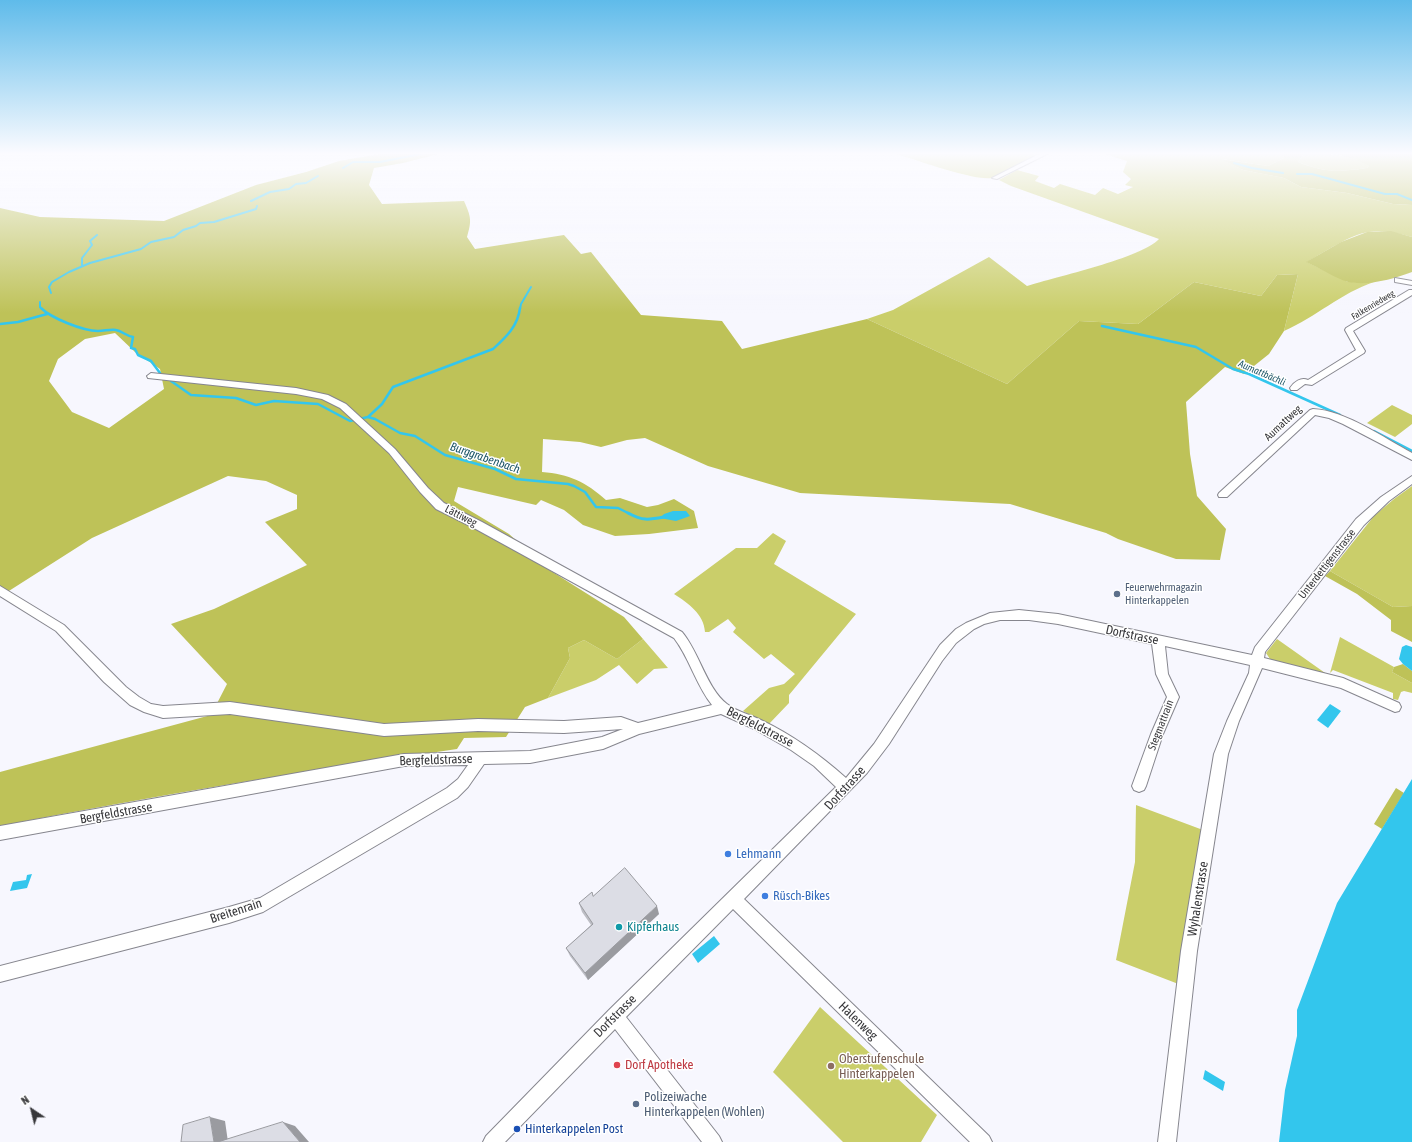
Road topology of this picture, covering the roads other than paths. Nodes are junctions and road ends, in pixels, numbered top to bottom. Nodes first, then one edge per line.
1 (1398, 280) dead end
2 (1412, 283) edge
3 (1412, 292) edge
4 (151, 376) dead end
5 (1294, 388) dead end
6 (1412, 457) edge
7 (1412, 479) edge
8 (1223, 495) dead end
9 (0, 590) edge
10 (1158, 640) junction
11 (1258, 662) junction
12 (1395, 707) dead end
13 (722, 708) junction
14 (638, 729) junction
15 (481, 758) junction
16 (1139, 786) dead end
17 (846, 787) junction
18 (0, 833) edge
19 (733, 899) junction
20 (0, 974) edge
21 (615, 1016) junction
22 (492, 1142) edge
23 (713, 1142) edge
24 (983, 1142) edge
25 (1167, 1142) edge

1 - 2 street, Falkenriedweg
3 - 5 street, Falkenriedweg
4 - 13 street, Lättiweg
6 - 8 street, Aumattweg
7 - 11 street, Unterdettigenstrasse
9 - 14 street
10 - 11 street, Dorfstrasse
10 - 16 street, Stegmattrain
10 - 17 street, Dorfstrasse
11 - 12 street, Dorfstrasse
11 - 25 street, Wyhalenstrasse
13 - 14 street, Bergfeldstrasse
13 - 17 street, Bergfeldstrasse
14 - 15 street, Bergfeldstrasse
15 - 18 street, Bergfeldstrasse
15 - 20 street, Breitenrain
17 - 19 street, Dorfstrasse
19 - 21 street, Dorfstrasse
19 - 24 street, Halenweg
21 - 22 street, Dorfstrasse
21 - 23 street

